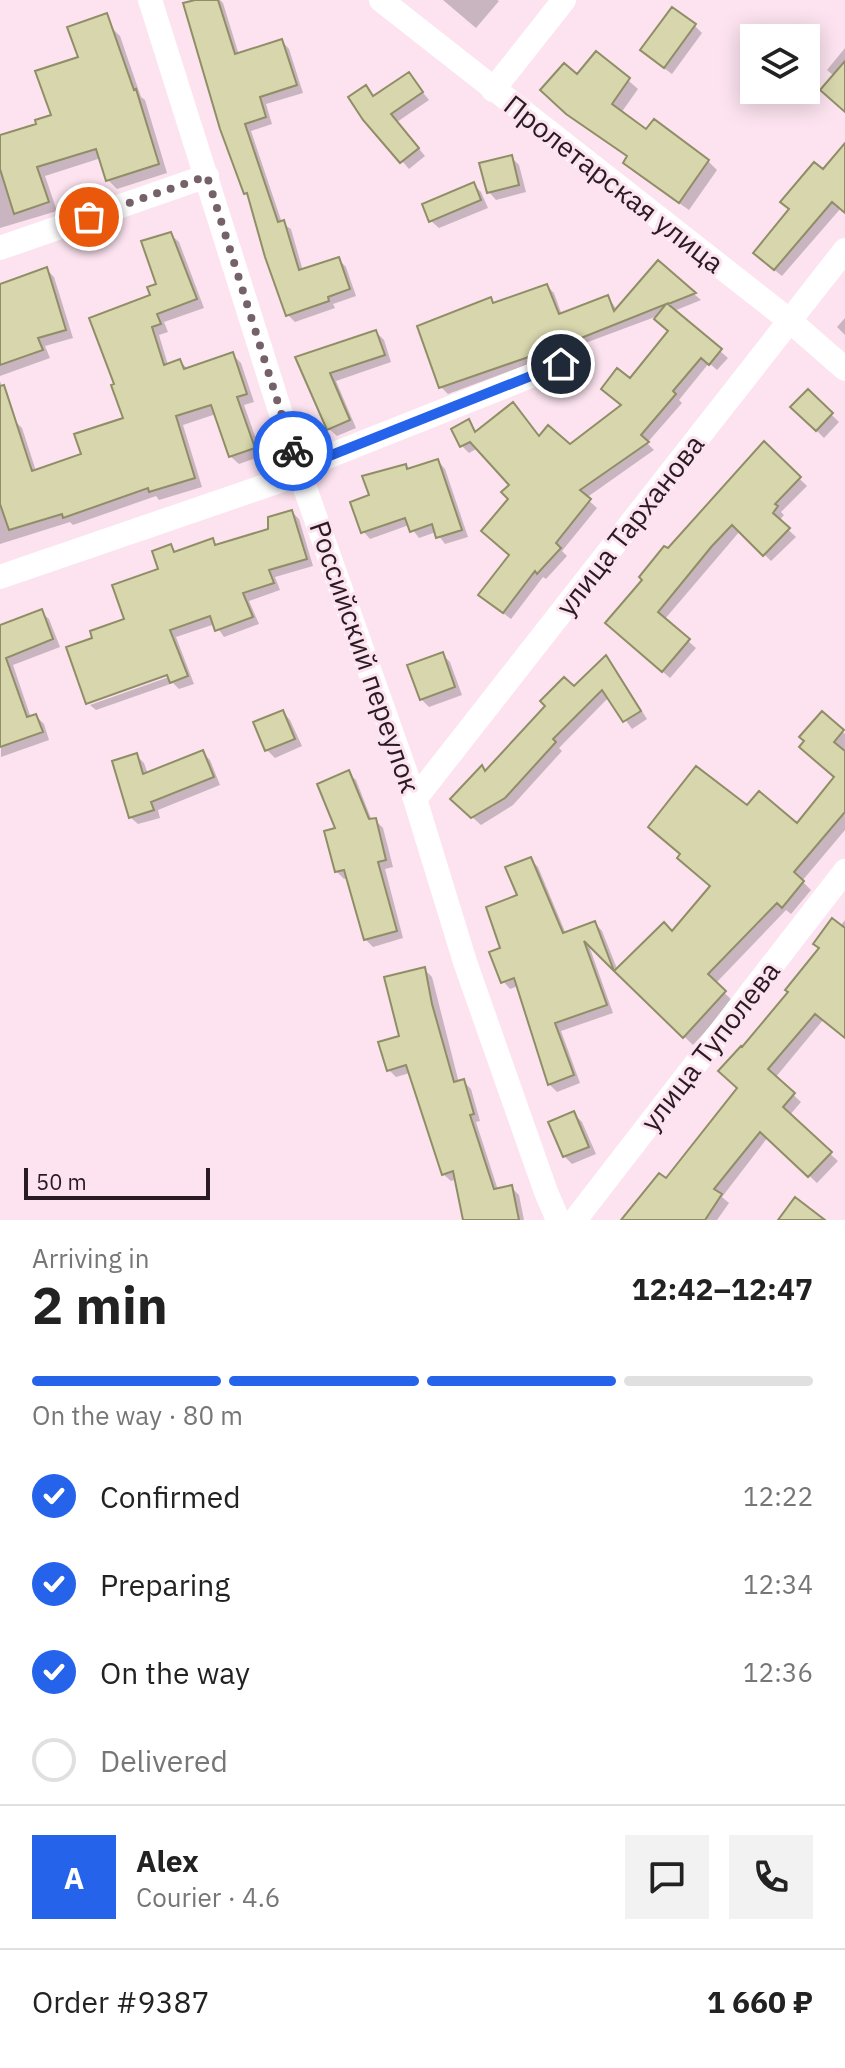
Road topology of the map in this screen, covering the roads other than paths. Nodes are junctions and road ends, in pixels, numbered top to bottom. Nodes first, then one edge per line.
1 (150, 0) edge
2 (381, 0) edge
3 (564, 0) edge
4 (493, 90) junction
5 (207, 176) junction
6 (0, 248) edge
7 (845, 250) edge
8 (790, 321) junction
9 (561, 364) dead end
10 (845, 369) edge
11 (300, 474) junction
12 (0, 577) edge
13 (415, 799) junction
14 (845, 871) edge
15 (558, 1220) edge
16 (575, 1220) edge

1 - 5 street, Российский переулок
2 - 4 street, Пролетарская улица
3 - 4 street
4 - 8 street, Пролетарская улица
5 - 6 street
5 - 11 street, Российский переулок
7 - 8 street, улица Тарханова
8 - 10 street, Пролетарская улица
8 - 13 street, улица Тарханова
9 - 11 street
11 - 12 street
11 - 13 street, Российский переулок
13 - 15 street, Российский переулок
14 - 16 street, улица Туполева

